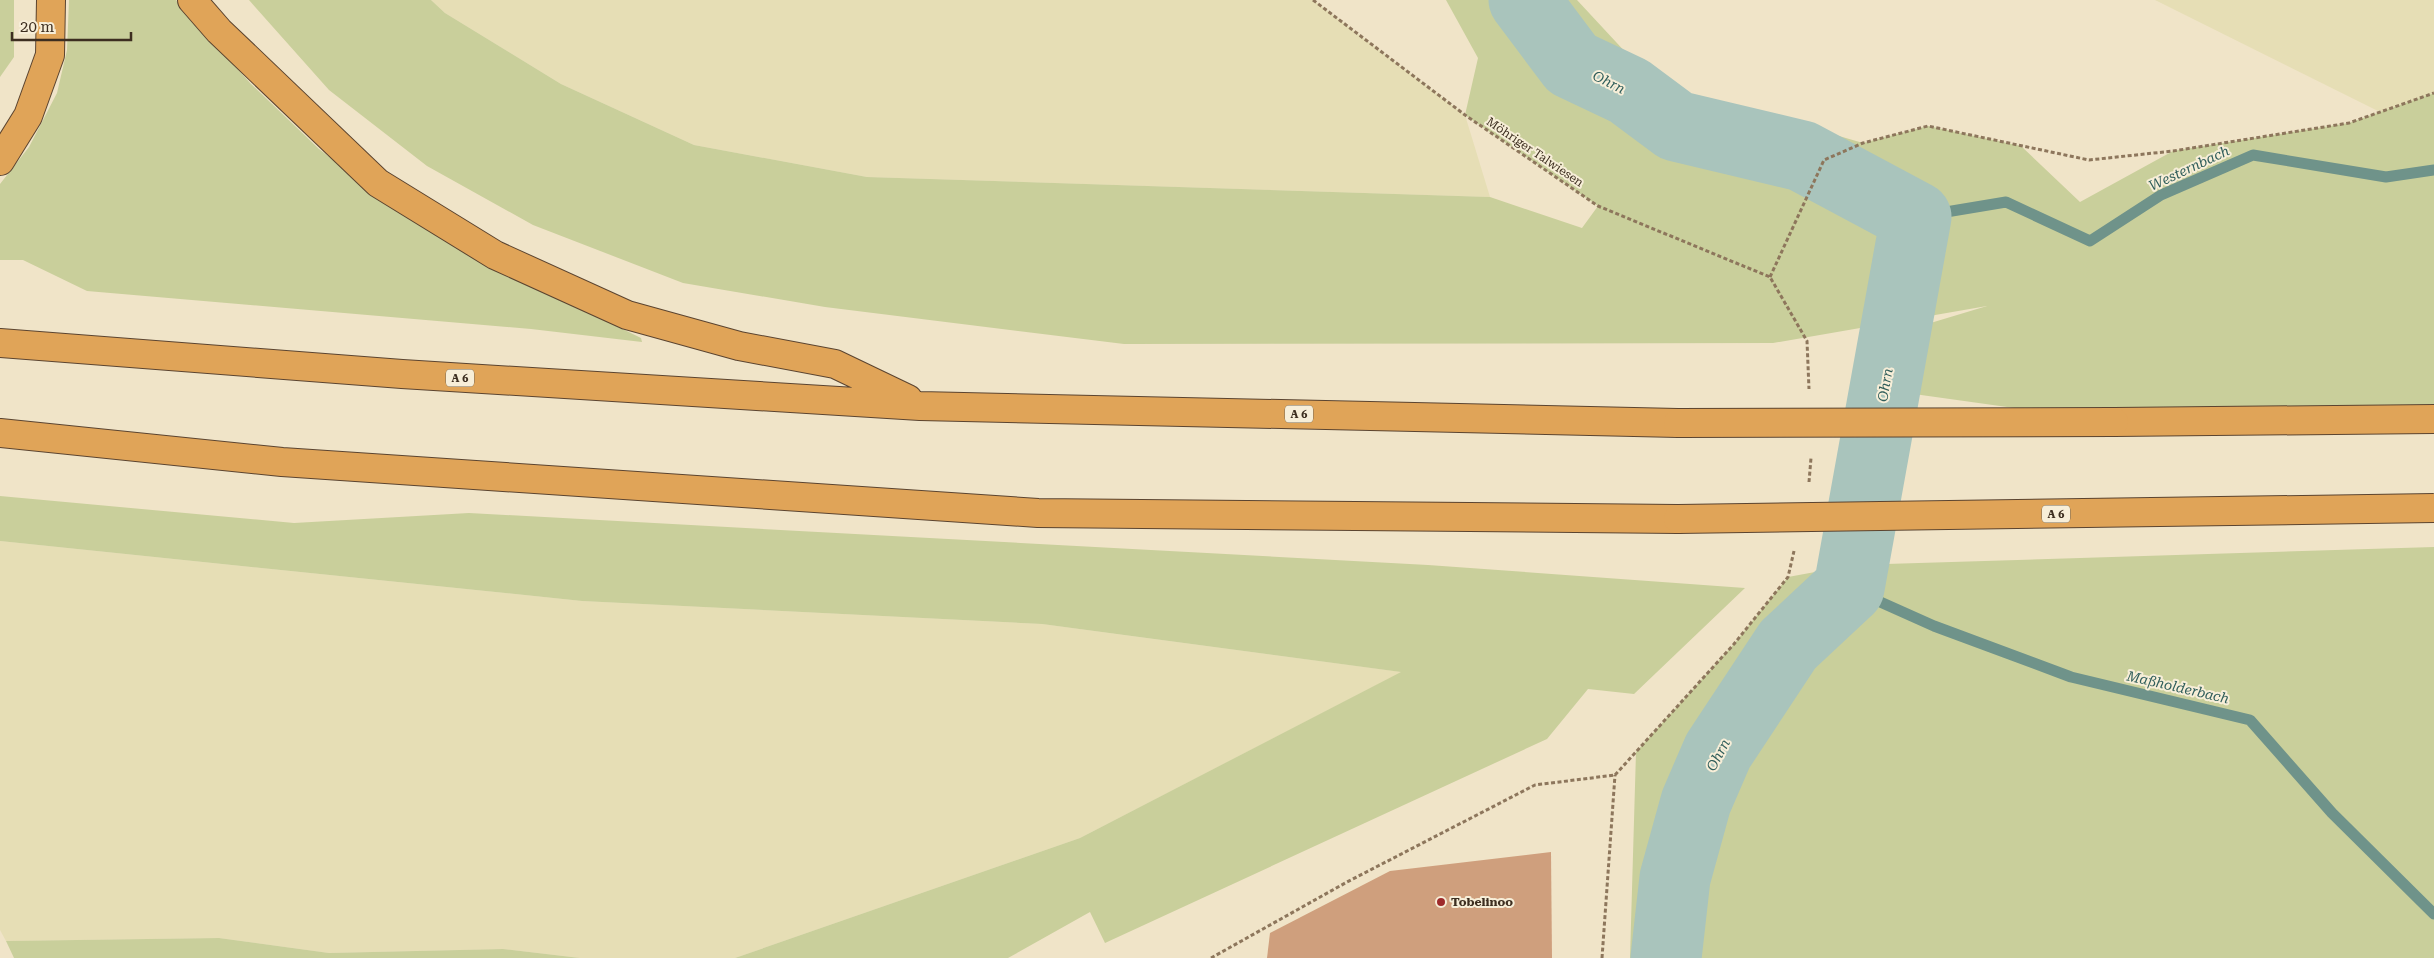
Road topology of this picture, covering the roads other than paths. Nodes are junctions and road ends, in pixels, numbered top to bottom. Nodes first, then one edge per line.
1 (51, 0) edge
2 (192, 0) edge
3 (0, 160) edge
4 (0, 343) edge
5 (920, 406) junction
6 (2434, 418) edge
7 (0, 433) edge
8 (2434, 508) edge

1 - 3 highway
2 - 5 highway
4 - 5 highway, A 6
5 - 6 highway, A 6, bridge
7 - 8 highway, A 6, bridge

